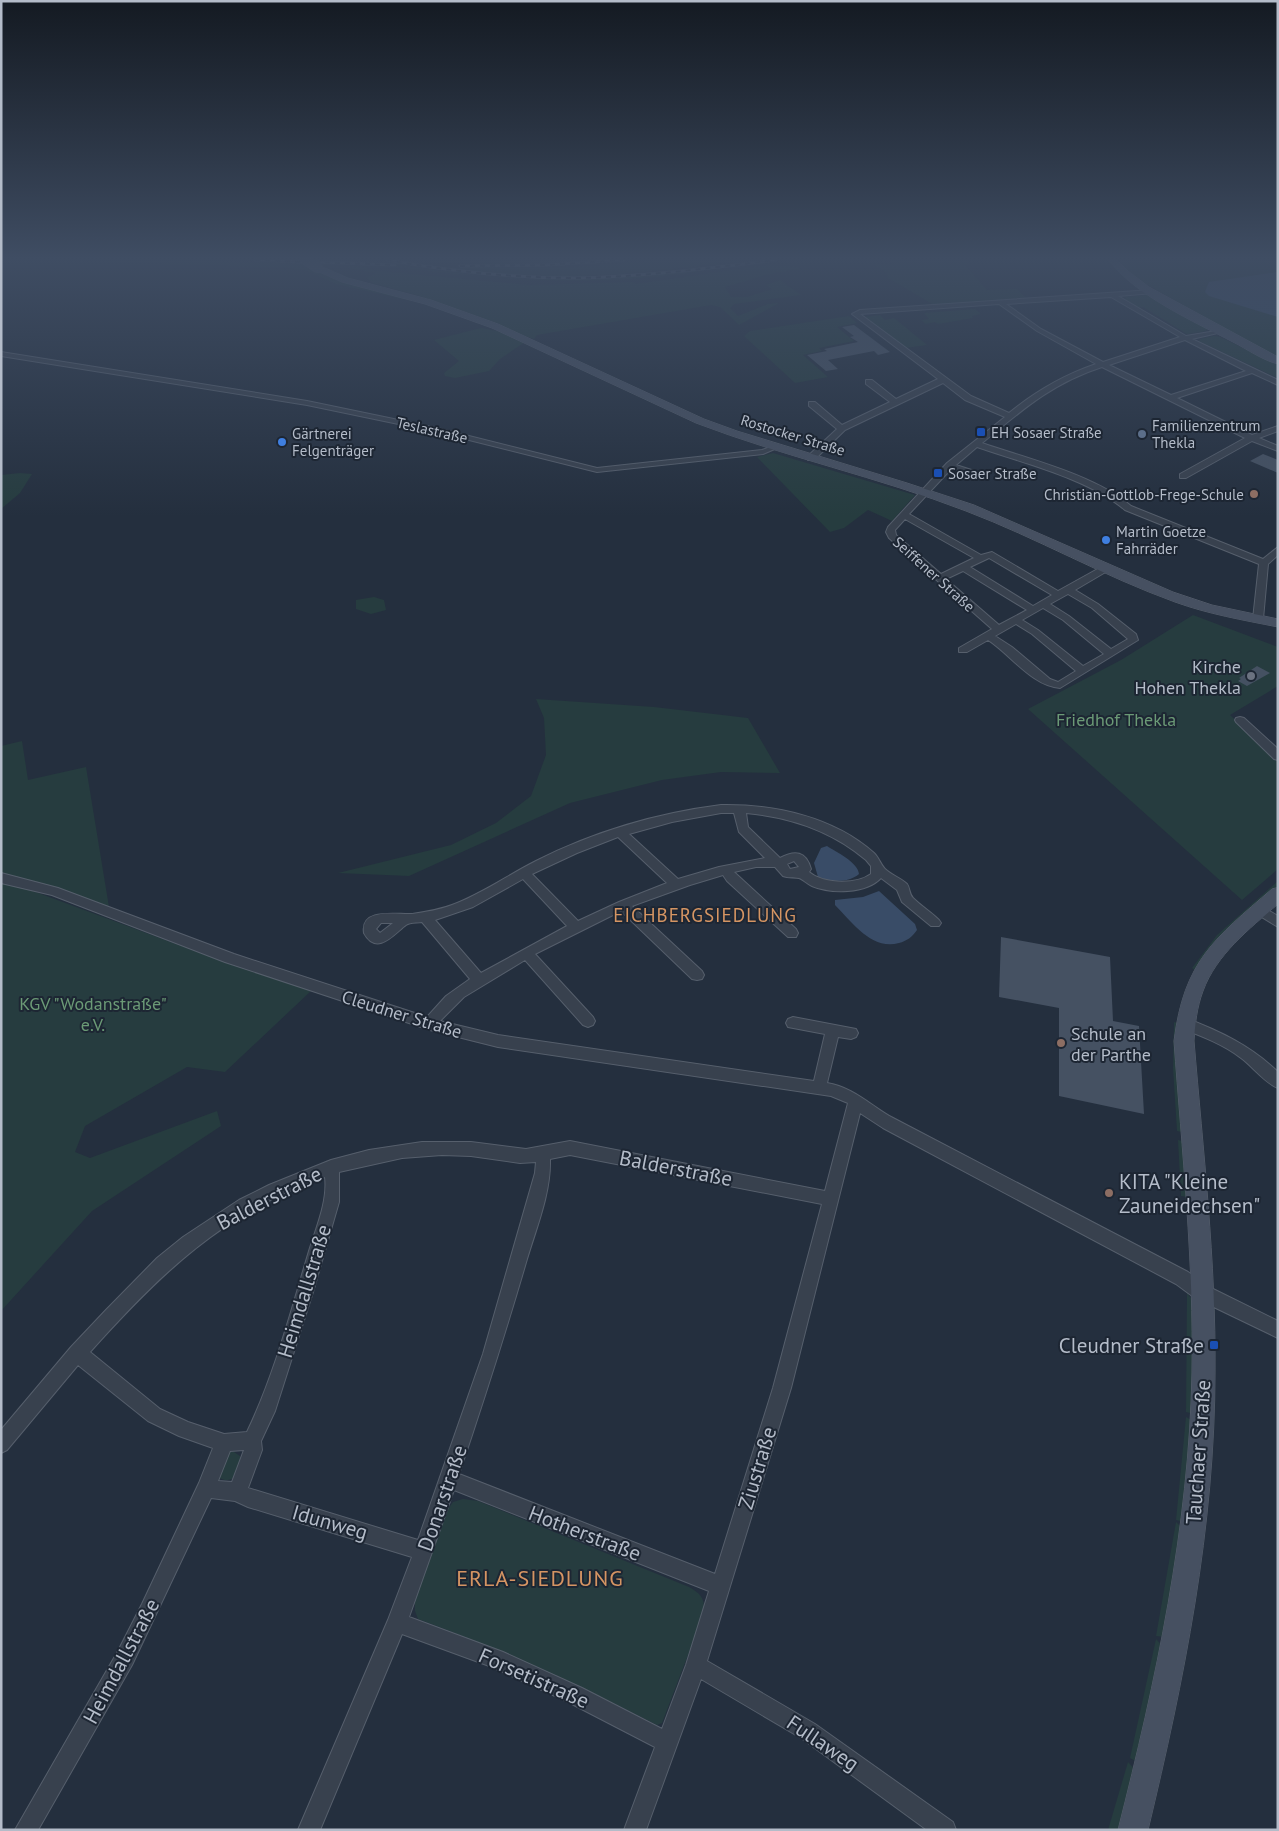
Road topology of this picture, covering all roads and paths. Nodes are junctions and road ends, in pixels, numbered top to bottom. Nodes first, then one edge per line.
1 (537, 345) edge
2 (896, 345) edge
3 (1068, 345) edge
4 (1162, 345) edge
5 (1200, 345) edge
6 (1248, 345) edge
7 (1, 354) edge
8 (1278, 361) edge
9 (1103, 364) junction
10 (1252, 371) junction
11 (942, 380) junction
12 (869, 382) dead end
13 (1278, 383) edge
14 (1170, 398) junction
15 (895, 402) junction
16 (812, 404) dead end
17 (1010, 416) junction
18 (842, 428) junction
19 (1278, 428) edge
20 (1251, 438) junction
21 (976, 444) junction
22 (773, 448) junction
23 (1278, 449) edge
24 (811, 458) junction
25 (950, 465) junction
26 (1183, 476) dead end
27 (984, 477) dead end
28 (924, 492) junction
29 (904, 515) junction
30 (1278, 550) edge
31 (980, 558) junction
32 (1264, 563) junction
33 (963, 567) junction
34 (1106, 568) junction
35 (939, 579) junction
36 (1068, 590) junction
37 (1058, 595) junction
38 (1043, 604) junction
39 (1034, 610) junction
40 (1258, 619) junction
41 (1016, 620) junction
42 (1278, 624) edge
43 (998, 630) junction
44 (987, 636) junction
45 (963, 650) dead end
46 (1110, 654) junction
47 (1083, 671) junction
48 (1240, 720) dead end
49 (1278, 756) edge
50 (740, 809) junction
51 (620, 832) junction
52 (779, 862) junction
53 (726, 870) junction
54 (878, 870) junction
55 (524, 874) junction
56 (1, 878) edge
57 (677, 885) junction
58 (1278, 894) edge
59 (624, 905) junction
60 (1259, 910) junction
61 (424, 916) junction
62 (406, 919) dead end
63 (935, 922) dead end
64 (1278, 922) edge
65 (576, 927) junction
66 (792, 933) dead end
67 (526, 953) junction
68 (697, 975) dead end
69 (480, 981) junction
70 (588, 1021) dead end
71 (793, 1023) dead end
72 (430, 1024) junction
73 (1185, 1024) junction
74 (832, 1029) junction
75 (850, 1032) dead end
76 (1278, 1082) edge
77 (819, 1088) junction
78 (856, 1100) junction
79 (543, 1155) junction
80 (331, 1167) junction
81 (831, 1199) junction
82 (1201, 1292) junction
83 (1278, 1330) edge
84 (77, 1353) junction
85 (252, 1440) junction
86 (224, 1443) junction
87 (1, 1444) edge
88 (449, 1480) junction
89 (206, 1488) junction
90 (237, 1492) junction
91 (424, 1551) junction
92 (721, 1586) junction
93 (397, 1622) junction
94 (696, 1665) junction
95 (668, 1743) junction
96 (26, 1830) edge
97 (309, 1830) edge
98 (635, 1830) edge
99 (945, 1830) edge
100 (1133, 1830) edge

1 - 22 main road, Rostocker Straße, bridge
2 - 11 street
3 - 9 street
4 - 9 street
5 - 10 street
6 - 8 main road
7 - 22 street, Teslastraße
9 - 14 street
9 - 17 street
10 - 13 street
10 - 14 street
11 - 15 street
11 - 17 street
12 - 15 street
14 - 20 street
15 - 18 street
16 - 18 street
17 - 21 street
18 - 24 street
19 - 20 street
20 - 23 street
20 - 26 street
21 - 25 street
21 - 32 street
22 - 24 main road, Rostocker Straße
24 - 28 main road, Rostocker Straße
25 - 27 street
25 - 28 street
28 - 29 street, Seiffener Straße
28 - 34 main road, Rostocker Straße
29 - 31 street
29 - 35 street, Seiffener Straße
30 - 32 street
31 - 33 street
31 - 37 street
32 - 40 street
33 - 35 street
33 - 39 street
34 - 36 street
34 - 40 main road, Rostocker Straße
35 - 43 street, Seiffener Straße
36 - 37 street
36 - 46 street
37 - 38 street
38 - 39 street
38 - 46 street
39 - 41 street
40 - 42 main road, Rostocker Straße
41 - 43 street
41 - 47 street
43 - 44 street
44 - 45 street
44 - 47 street
46 - 47 street
48 - 49 street
50 - 51 street
50 - 52 street
50 - 54 street
51 - 55 street
51 - 57 street
52 - 53 street
52 - 54 street
53 - 57 street
53 - 66 street
54 - 63 street
55 - 61 street
55 - 65 street
56 - 72 street, Cleudner Straße
57 - 59 street
58 - 60 main road, Tauchaer Straße
59 - 65 street
59 - 68 street
60 - 64 street
60 - 73 main road, Tauchaer Straße
61 - 62 street
61 - 69 street
65 - 67 street
67 - 69 street
67 - 70 street
69 - 72 street
71 - 74 street
72 - 77 street, Cleudner Straße
73 - 76 street
73 - 82 main road, Tauchaer Straße
74 - 75 street
74 - 77 street
77 - 78 street, Cleudner Straße
78 - 81 street, Ziustraße
78 - 82 street, Cleudner Straße
79 - 80 street, Balderstraße
79 - 81 street, Balderstraße
79 - 88 street, Donarstraße
80 - 84 street, Balderstraße
80 - 85 street, Heimdallstraße
81 - 92 street, Ziustraße
82 - 83 street, Cleudner Straße
82 - 100 main road, Tauchaer Straße
84 - 86 street
84 - 87 street, Balderstraße
85 - 86 street
85 - 90 street, Heimdallstraße
86 - 89 street, Heimdallstraße
88 - 91 street, Donarstraße
88 - 92 street, Hotherstraße
89 - 90 street
89 - 96 street, Heimdallstraße
90 - 91 street, Idunweg
91 - 93 street, Donarstraße
92 - 94 street, Ziustraße
93 - 95 street, Forsetistraße
93 - 97 street, Donarstraße
94 - 95 street, Ziustraße
94 - 99 street, Fullaweg
95 - 98 street, Ziustraße

